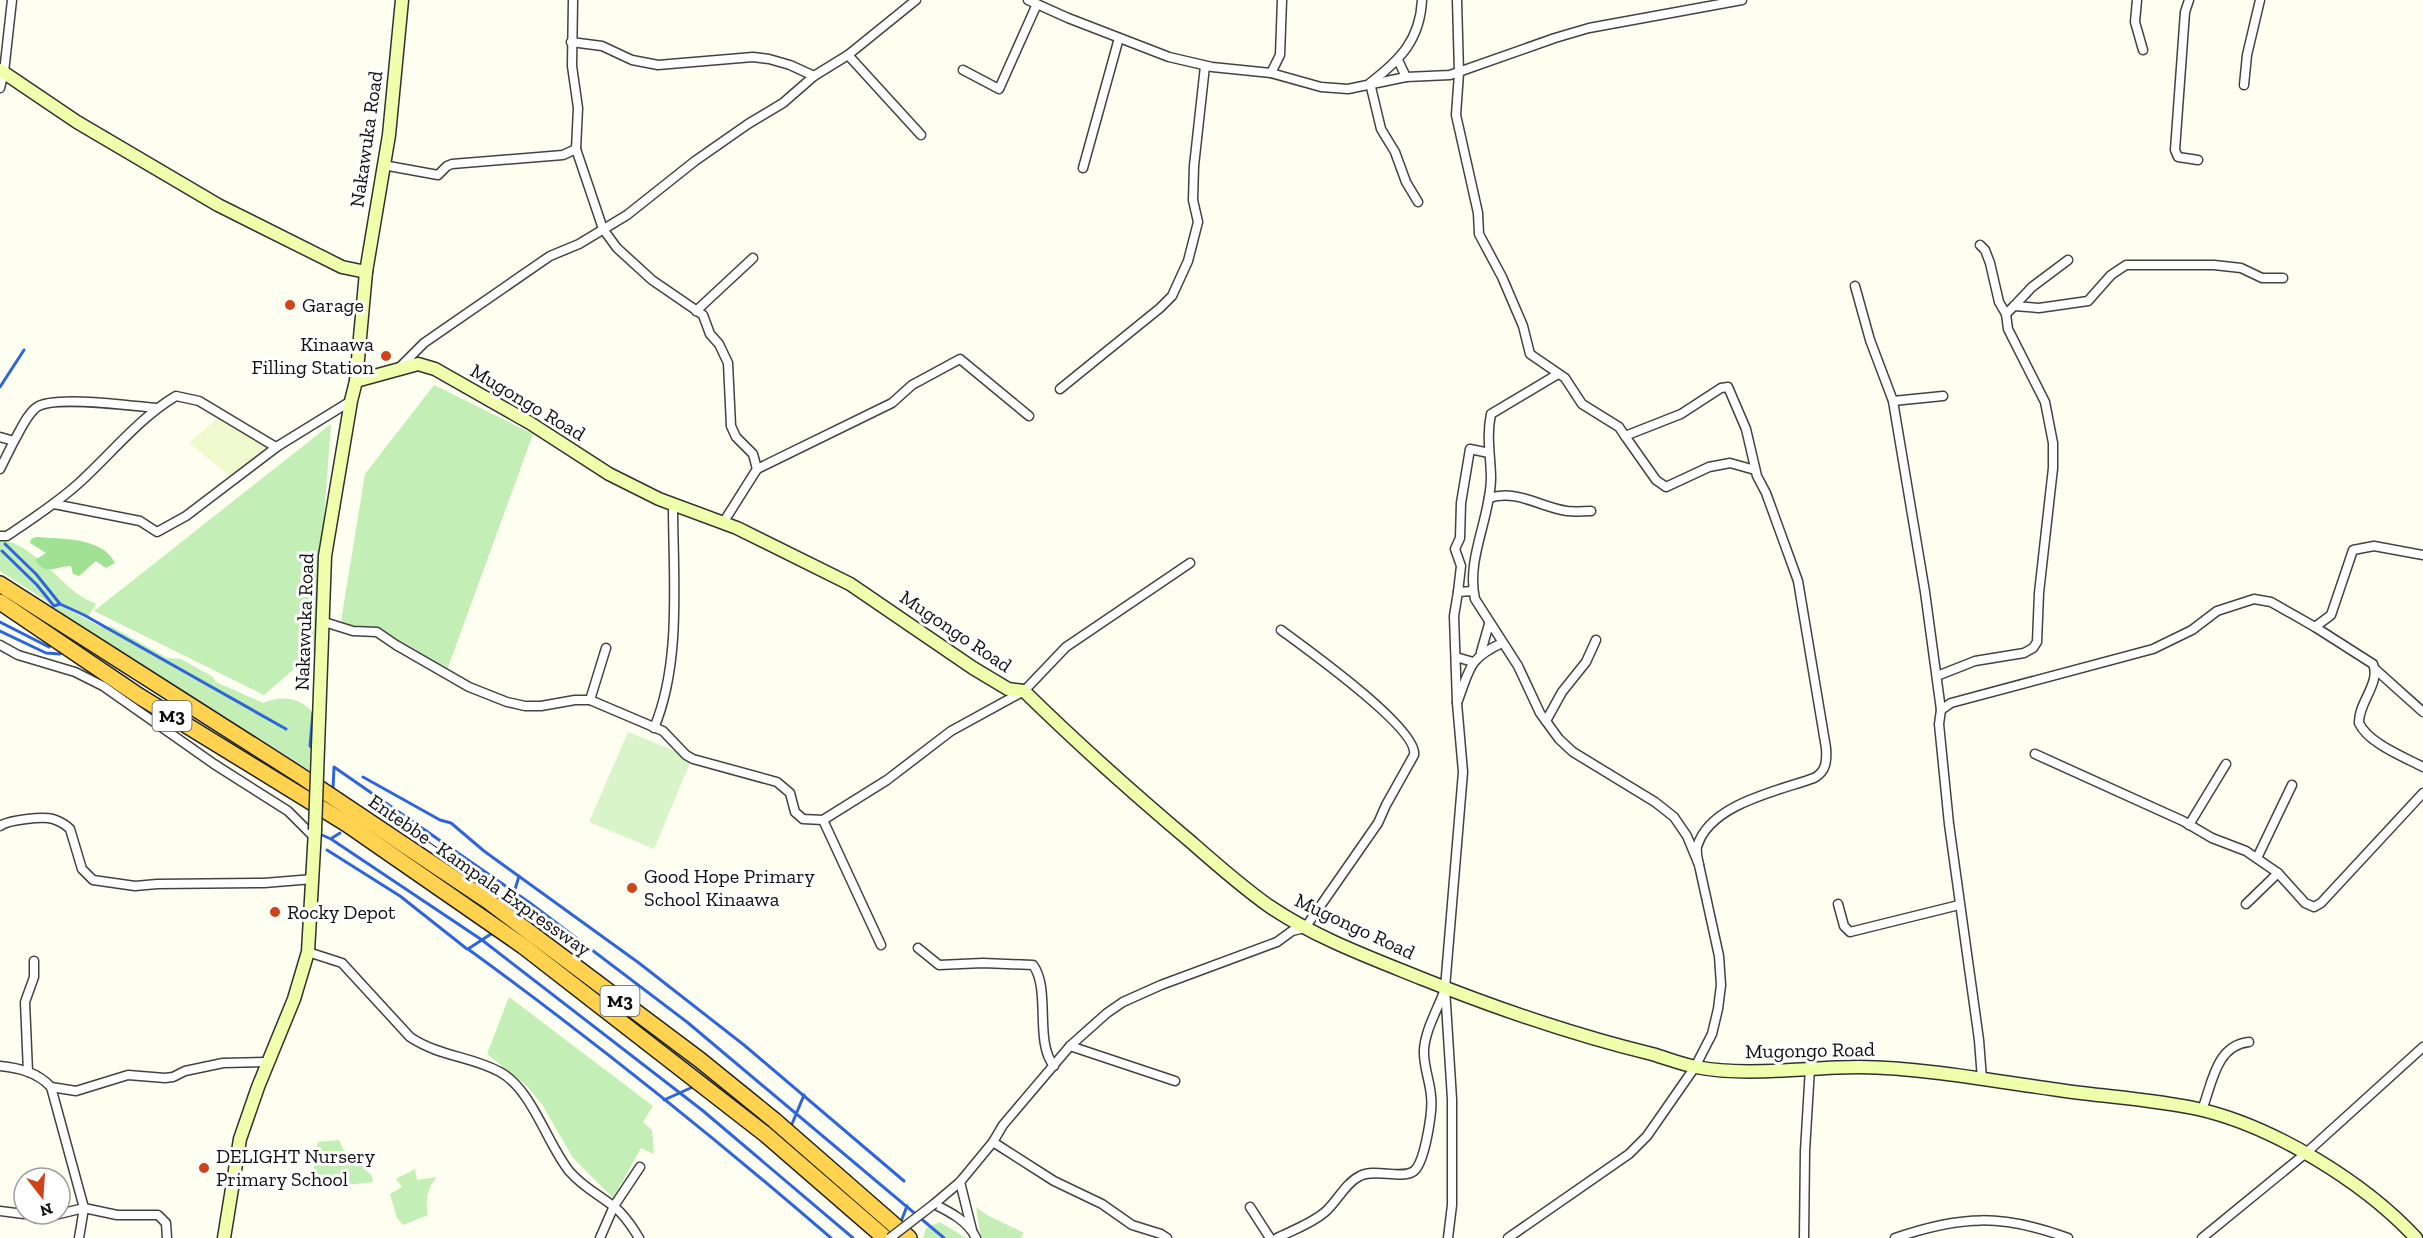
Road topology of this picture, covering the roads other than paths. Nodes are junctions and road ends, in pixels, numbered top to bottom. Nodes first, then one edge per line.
1 (12, 0) edge
2 (402, 0) edge
3 (573, 0) edge
4 (916, 0) edge
5 (1028, 0) edge
6 (1280, 0) edge
7 (1422, 0) edge
8 (1457, 0) edge
9 (1742, 0) edge
10 (2137, 0) edge
11 (2188, 0) edge
12 (2260, 0) edge
13 (1042, 3) edge
14 (1700, 3) edge
15 (1119, 38) junction
16 (571, 42) junction
17 (2143, 50) dead end
18 (848, 55) junction
19 (1398, 60) junction
20 (1205, 66) junction
21 (963, 70) dead end
22 (2, 71) edge
23 (1270, 73) junction
24 (1459, 73) junction
25 (814, 76) junction
26 (1406, 77) junction
27 (1370, 83) junction
28 (2244, 85) dead end
29 (0, 88) edge
30 (921, 135) dead end
31 (576, 149) junction
32 (2198, 160) dead end
33 (383, 165) junction
34 (1083, 168) dead end
35 (1418, 202) dead end
36 (603, 229) junction
37 (1980, 245) dead end
38 (753, 258) dead end
39 (2068, 260) dead end
40 (366, 272) junction
41 (2283, 278) dead end
42 (1854, 286) dead end
43 (2014, 306) junction
44 (696, 311) junction
45 (2006, 314) junction
46 (398, 369) junction
47 (1558, 374) junction
48 (356, 381) junction
49 (1060, 389) dead end
50 (1943, 396) dead end
51 (351, 401) junction
52 (1893, 401) junction
53 (156, 408) junction
54 (1029, 416) dead end
55 (1625, 436) junction
56 (0, 437) edge
57 (14, 441) junction
58 (278, 446) junction
59 (1489, 453) junction
60 (0, 469) edge
61 (757, 469) junction
62 (1755, 470) junction
63 (1489, 498) junction
64 (54, 504) junction
65 (673, 505) junction
66 (1591, 511) dead end
67 (723, 523) junction
68 (0, 536) edge
69 (2423, 555) edge
70 (1190, 563) dead end
71 (0, 584) edge
72 (1473, 591) junction
73 (1458, 592) junction
74 (0, 602) edge
75 (321, 621) junction
76 (1489, 624) junction
77 (2315, 627) junction
78 (1281, 630) dead end
79 (1596, 639) dead end
80 (1502, 643) junction
81 (0, 645) edge
82 (606, 648) dead end
83 (1481, 652) junction
84 (1456, 657) junction
85 (1473, 662) junction
86 (2375, 669) junction
87 (1937, 676) junction
88 (1024, 691) junction
89 (590, 700) junction
90 (1457, 703) junction
91 (1941, 710) junction
92 (2423, 712) edge
93 (1546, 721) junction
94 (654, 728) junction
95 (2035, 754) dead end
96 (2226, 764) dead end
97 (2423, 767) edge
98 (2292, 785) dead end
99 (2423, 793) edge
100 (823, 820) junction
101 (2189, 825) junction
102 (0, 826) edge
103 (315, 834) junction
104 (2257, 858) junction
105 (1699, 865) junction
106 (2278, 873) junction
107 (313, 879) junction
108 (1838, 904) dead end
109 (2246, 904) dead end
110 (1959, 905) junction
111 (1305, 928) junction
112 (880, 945) dead end
113 (918, 948) dead end
114 (308, 952) junction
115 (34, 961) dead end
116 (1445, 988) junction
117 (2249, 1042) dead end
118 (1070, 1047) junction
119 (2423, 1047) edge
120 (269, 1062) junction
121 (0, 1066) edge
122 (1054, 1066) junction
123 (1695, 1067) junction
124 (1810, 1068) junction
125 (28, 1072) junction
126 (1982, 1079) junction
127 (1175, 1081) dead end
128 (51, 1087) junction
129 (2202, 1110) junction
130 (993, 1142) junction
131 (2306, 1153) junction
132 (640, 1167) dead end
133 (960, 1182) junction
134 (934, 1204) junction
135 (614, 1206) junction
136 (1250, 1207) dead end
137 (84, 1208) junction
138 (72, 1211) edge
139 (974, 1234) edge
140 (79, 1238) edge
141 (167, 1238) edge
142 (224, 1238) edge
143 (600, 1238) edge
144 (639, 1238) edge
145 (885, 1238) edge
146 (890, 1238) edge
147 (909, 1238) edge
148 (1167, 1238) edge
149 (1270, 1238) edge
150 (1276, 1238) edge
151 (1448, 1238) edge
152 (1508, 1238) edge
153 (1804, 1238) edge
154 (1895, 1238) edge
155 (2068, 1238) edge
156 (2202, 1238) edge
157 (2415, 1238) edge

1 - 22 street
2 - 33 street, Nakawuka Road
3 - 16 street
4 - 18 street
5 - 13 street
6 - 23 street
7 - 19 street
8 - 24 street
9 - 14 street
10 - 17 street
11 - 32 street
12 - 28 street
13 - 15 street
13 - 21 street
14 - 24 street
15 - 20 street
15 - 34 street
16 - 25 street
16 - 31 street
18 - 25 street
18 - 30 street
19 - 26 street
19 - 27 street
20 - 23 street
20 - 49 street
22 - 29 street
22 - 40 street
23 - 27 street
24 - 26 street
24 - 47 street
25 - 36 street
26 - 27 street
27 - 35 street
31 - 33 street
31 - 36 street
33 - 40 street, Nakawuka Road
36 - 44 street
36 - 46 street
37 - 45 street
38 - 44 street
39 - 43 street
40 - 48 street, Nakawuka Road
41 - 43 street
42 - 52 street
43 - 45 street
44 - 61 street
45 - 87 street
46 - 48 street, Mugongo Road
46 - 65 street, Mugongo Road
47 - 55 street
47 - 59 street
48 - 51 street, Nakawuka Road
50 - 52 street
51 - 58 street
51 - 75 street, Nakawuka Road
52 - 87 street
53 - 57 street
53 - 58 street
53 - 64 street
54 - 61 street
55 - 62 street
55 - 62 street
56 - 57 street
57 - 60 street
58 - 64 street
59 - 63 street
59 - 73 street
61 - 67 street
62 - 105 street
63 - 66 street
63 - 72 street
64 - 68 street
65 - 67 street, Mugongo Road
65 - 94 street
67 - 88 street, Mugongo Road
69 - 77 street
70 - 88 street
71 - 147 highway, Entebbe–Kampala Expressway / M3
72 - 73 street
72 - 76 street
73 - 84 street
74 - 145 highway, Entebbe–Kampala Expressway / M3
75 - 89 street
75 - 103 street, Nakawuka Road, bridge
76 - 80 street
76 - 83 street
77 - 86 street
77 - 91 street
78 - 111 street
79 - 93 street
80 - 83 street
80 - 93 street
81 - 103 street
82 - 89 street
83 - 85 street
84 - 85 street
84 - 90 street
85 - 90 street
86 - 92 street
86 - 97 street
87 - 91 street
88 - 100 street
88 - 111 street, Mugongo Road
89 - 94 street
90 - 116 street
91 - 110 street
93 - 105 street
94 - 100 street
95 - 101 street
96 - 101 street
98 - 104 street
99 - 106 street
100 - 112 street
101 - 104 street
102 - 107 street
103 - 107 street, Nakawuka Road
104 - 106 street
105 - 123 street
106 - 109 street
107 - 114 street, Nakawuka Road
108 - 110 street
110 - 126 street
111 - 116 street, Mugongo Road
111 - 118 street
113 - 122 street
114 - 120 street, Nakawuka Road
114 - 135 street
115 - 125 street
116 - 123 street, Mugongo Road
116 - 150 street
116 - 151 street
117 - 129 street
118 - 122 street
118 - 127 street
119 - 131 street
120 - 128 street
120 - 142 street, Nakawuka Road
121 - 125 street
122 - 130 street
123 - 124 street, Mugongo Road
123 - 152 street
124 - 126 street, Mugongo Road
124 - 153 street
125 - 128 street
126 - 129 street, Mugongo Road
128 - 137 street
129 - 131 street, Mugongo Road
130 - 133 street
130 - 148 street
131 - 156 street
131 - 157 street, Mugongo Road
132 - 135 street
133 - 134 street
133 - 139 street
134 - 139 street
134 - 146 street, bridge
135 - 143 street
135 - 144 street
136 - 149 street
137 - 138 street
137 - 140 street
137 - 141 street
154 - 155 street

